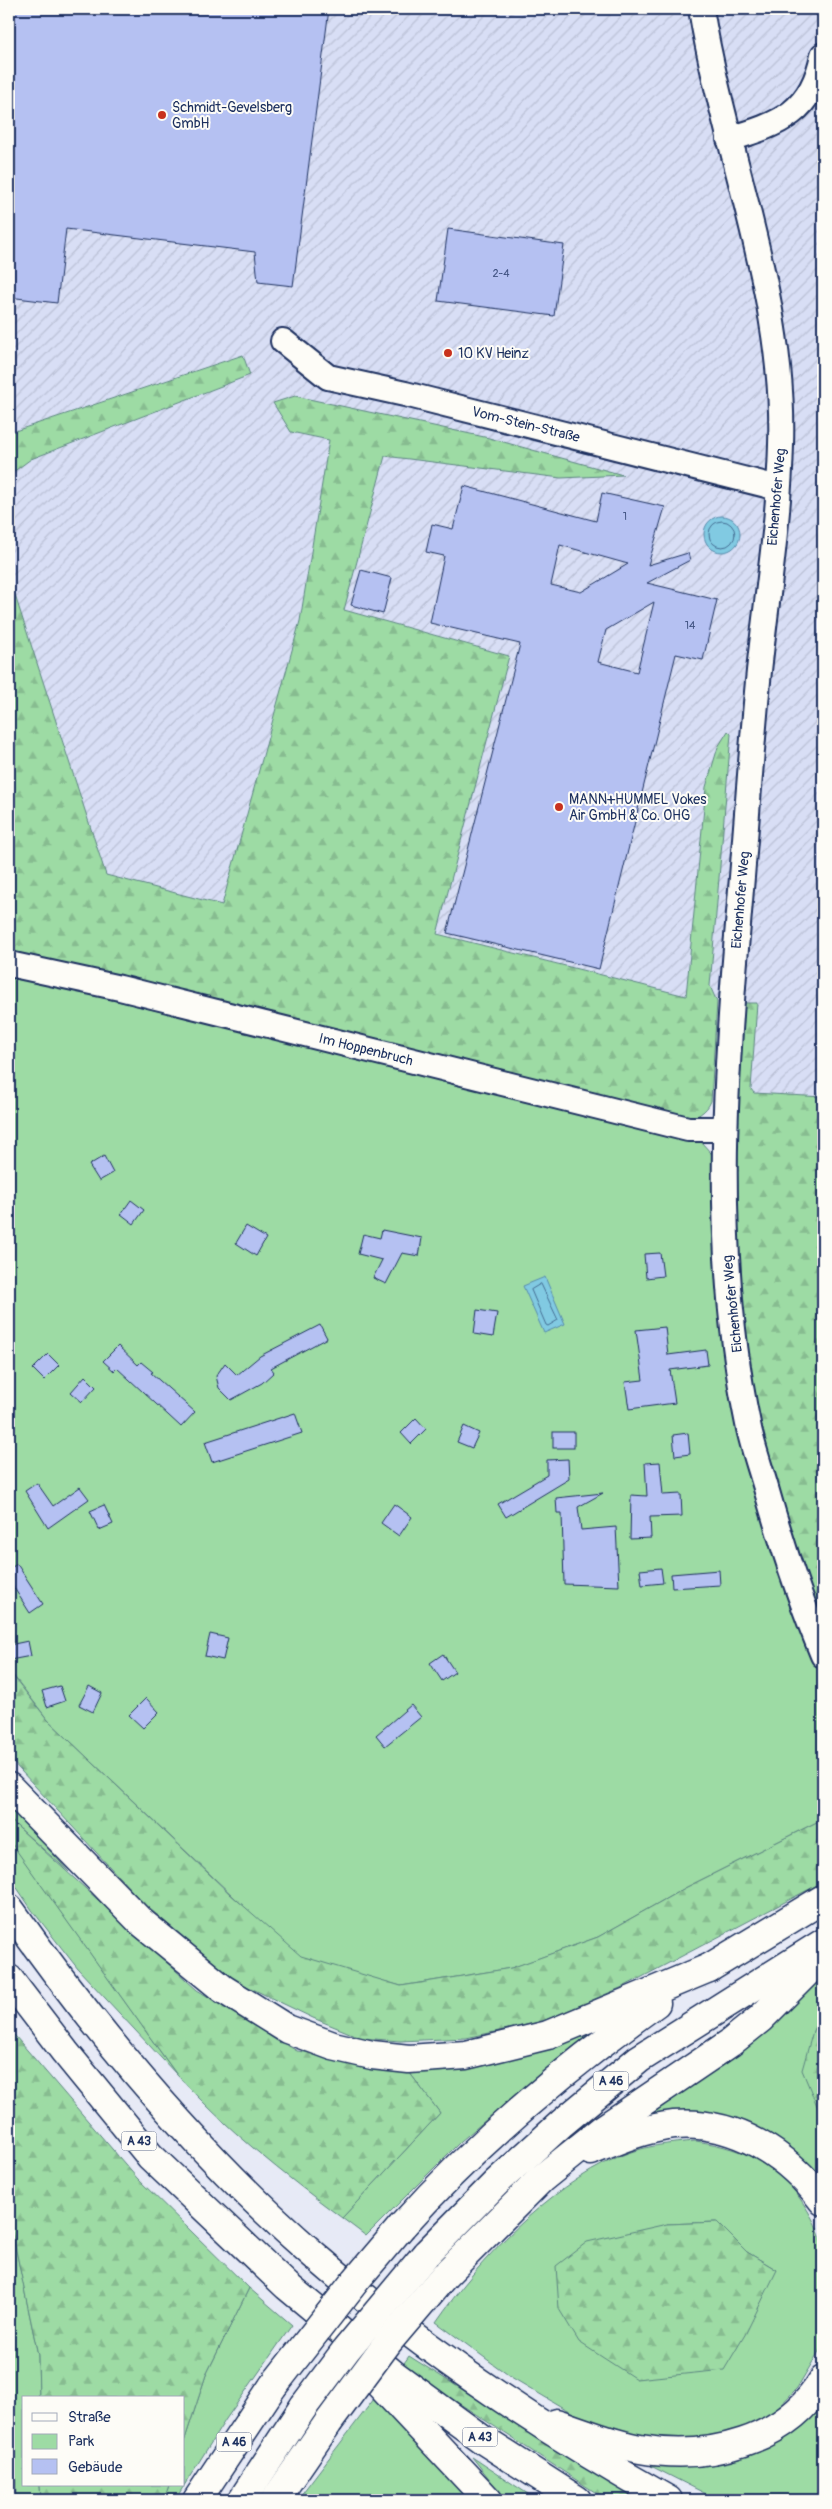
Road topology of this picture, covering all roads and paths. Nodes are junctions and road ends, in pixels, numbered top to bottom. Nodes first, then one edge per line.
1 (701, 9) edge
2 (823, 55) edge
3 (730, 139) junction
4 (283, 341) dead end
5 (778, 488) junction
6 (9, 964) edge
7 (724, 1129) junction
8 (823, 1655) edge
9 (9, 1787) edge
10 (823, 1899) edge
11 (9, 1908) edge
12 (823, 1943) edge
13 (823, 1956) edge
14 (709, 1968) junction
15 (9, 1979) edge
16 (541, 2178) junction
17 (823, 2201) edge
18 (295, 2292) junction
19 (823, 2380) edge
20 (520, 2412) junction
21 (197, 2500) edge
22 (242, 2500) edge
23 (275, 2500) edge
24 (488, 2500) edge
25 (577, 2500) edge
26 (668, 2500) edge

1 - 3 street, Eichenhofer Weg
2 - 3 street
3 - 5 street, Eichenhofer Weg
4 - 5 street, Vom-Stein-Straße
5 - 7 street, Eichenhofer Weg
6 - 7 street, Im Hoppenbruch
7 - 8 street, Eichenhofer Weg
9 - 14 main road
10 - 14 main road, A 46
11 - 20 main road
12 - 22 main road, A 46, bridge
13 - 16 main road
14 - 21 main road, A 46, bridge
15 - 18 main road, A 43
16 - 17 main road
16 - 23 main road, bridge
18 - 24 main road
18 - 25 main road, A 43
19 - 20 main road
20 - 26 main road

